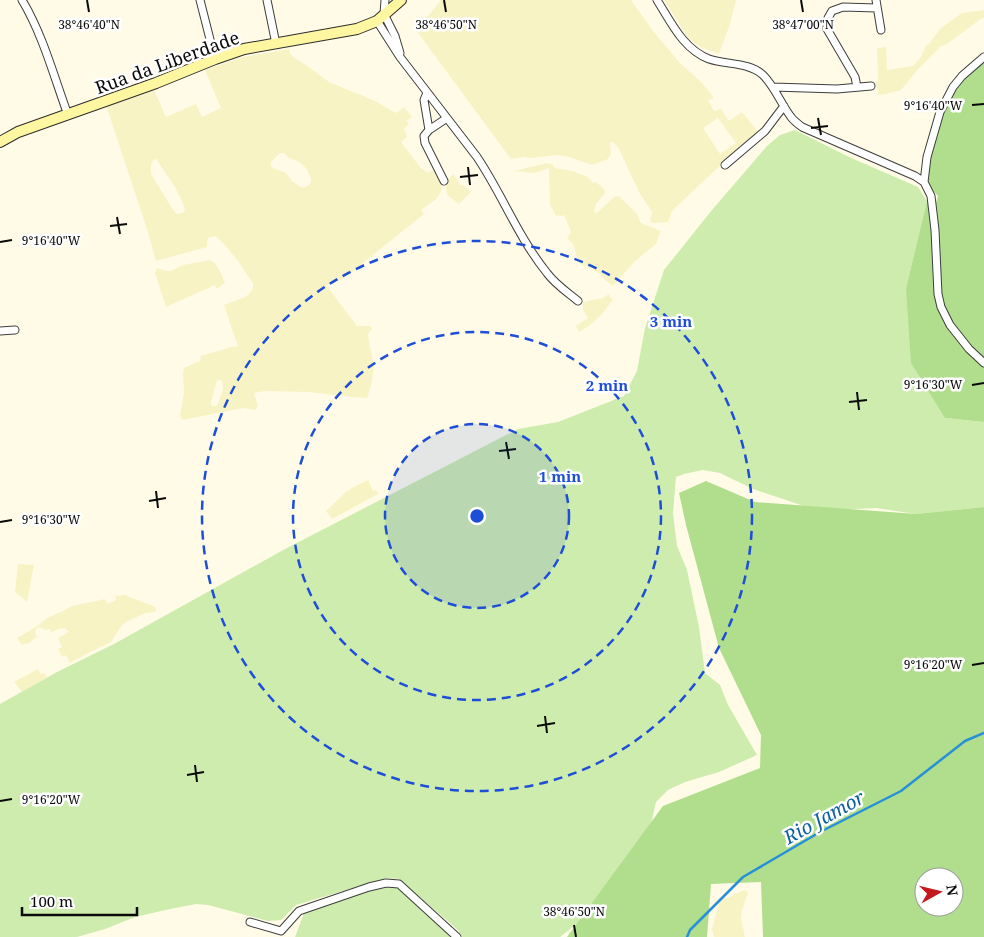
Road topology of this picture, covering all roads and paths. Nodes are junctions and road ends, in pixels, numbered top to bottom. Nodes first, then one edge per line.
1 (22, 0) edge
2 (200, 0) edge
3 (267, 0) edge
4 (385, 0) edge
5 (401, 0) edge
6 (657, 0) edge
7 (876, 4) edge
8 (380, 18) junction
9 (881, 30) dead end
10 (276, 44) junction
11 (984, 57) edge
12 (215, 59) junction
13 (871, 86) dead end
14 (772, 87) junction
15 (857, 87) junction
16 (428, 93) junction
17 (784, 106) junction
18 (68, 115) junction
19 (447, 118) junction
20 (429, 130) junction
21 (0, 142) edge
22 (725, 165) dead end
23 (444, 181) dead end
24 (924, 182) junction
25 (578, 301) dead end
26 (15, 330) dead end
27 (0, 331) edge
28 (984, 363) edge
29 (250, 922) dead end
30 (457, 937) edge

1 - 18 street
2 - 12 street
3 - 10 street
4 - 8 street
5 - 8 street, Rua da Liberdade
6 - 14 street
7 - 9 street
7 - 15 street
8 - 10 street, Rua da Liberdade
8 - 16 street
10 - 12 street, Rua da Liberdade
11 - 24 street
12 - 18 street, Rua da Liberdade
13 - 15 street
14 - 15 street
14 - 17 street
16 - 19 street
16 - 20 street
17 - 22 street
17 - 24 street
18 - 21 street, Rua da Liberdade
19 - 20 street
19 - 25 street
20 - 23 street
24 - 28 street
26 - 27 street
29 - 30 street

